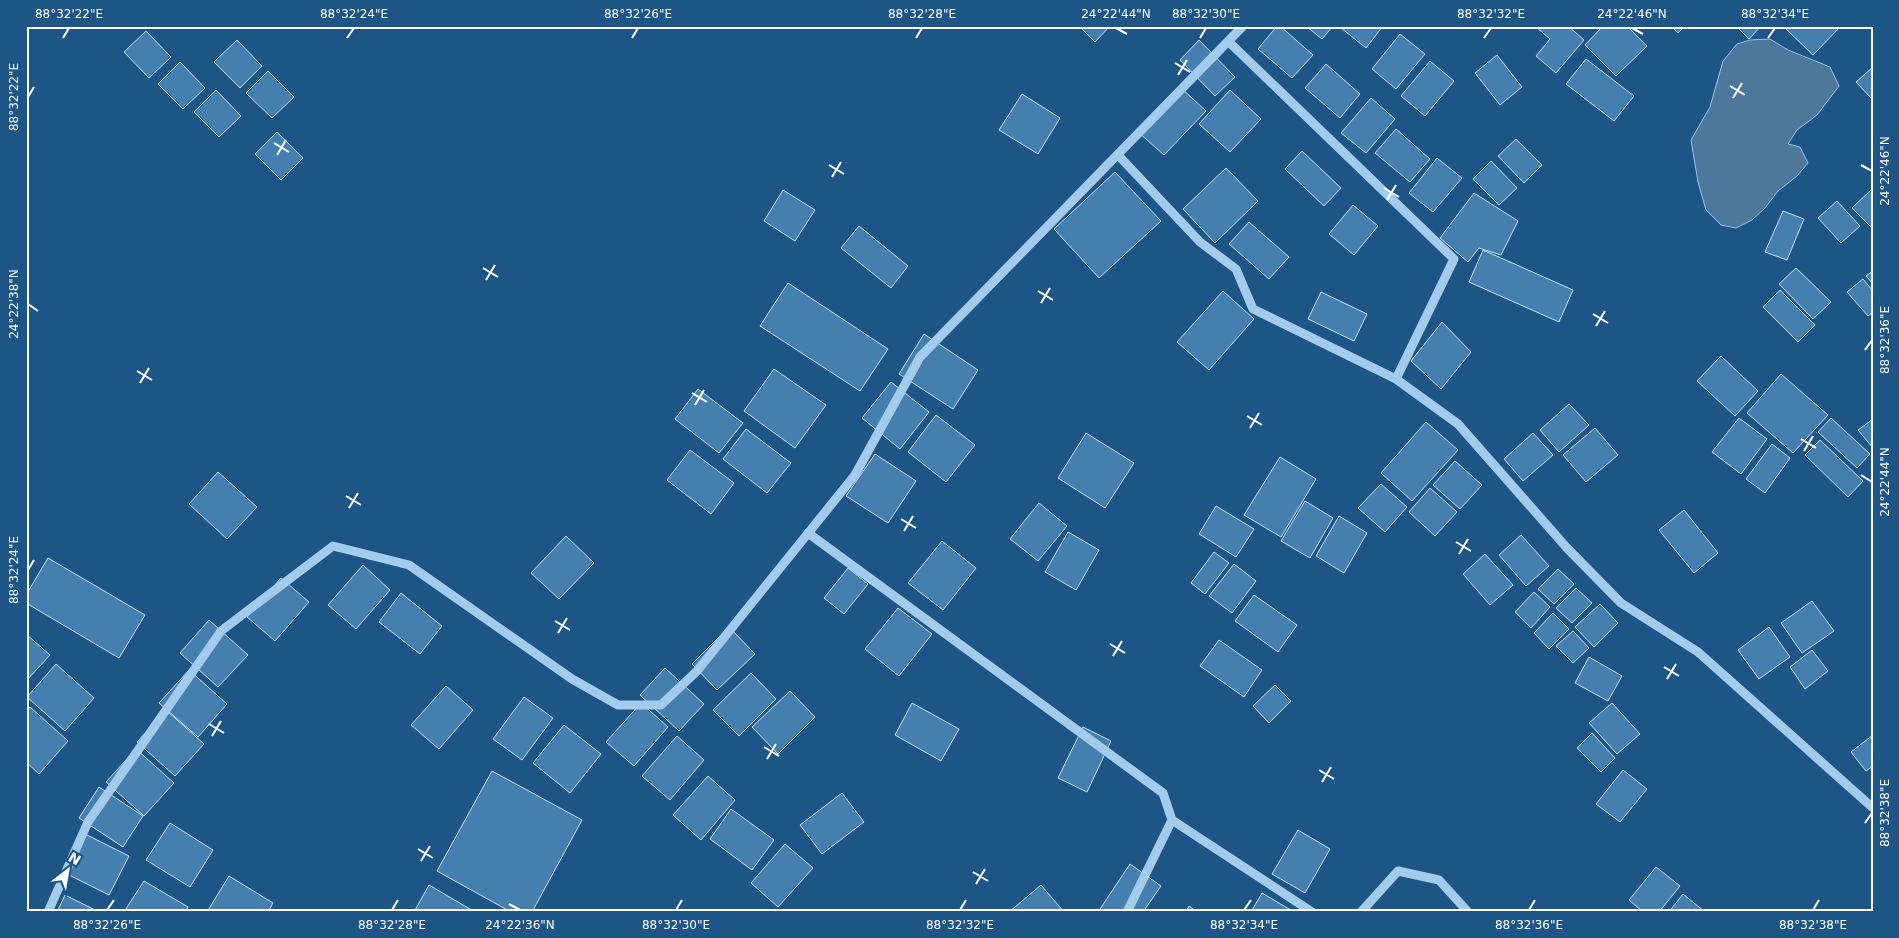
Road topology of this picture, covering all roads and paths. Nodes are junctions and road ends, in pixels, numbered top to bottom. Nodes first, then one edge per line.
1 (1244, 26) edge
2 (1228, 42) junction
3 (1118, 156) junction
4 (1396, 379) junction
5 (808, 533) junction
6 (1873, 808) edge
7 (1172, 820) junction
8 (48, 912) edge
9 (1126, 912) edge
10 (1312, 912) edge
11 (1362, 912) edge
12 (1468, 912) edge

1 - 2 street
2 - 3 street
2 - 4 street
3 - 4 street
3 - 5 street
4 - 6 street
5 - 7 street
5 - 8 street
7 - 9 street
7 - 10 street
11 - 12 street

